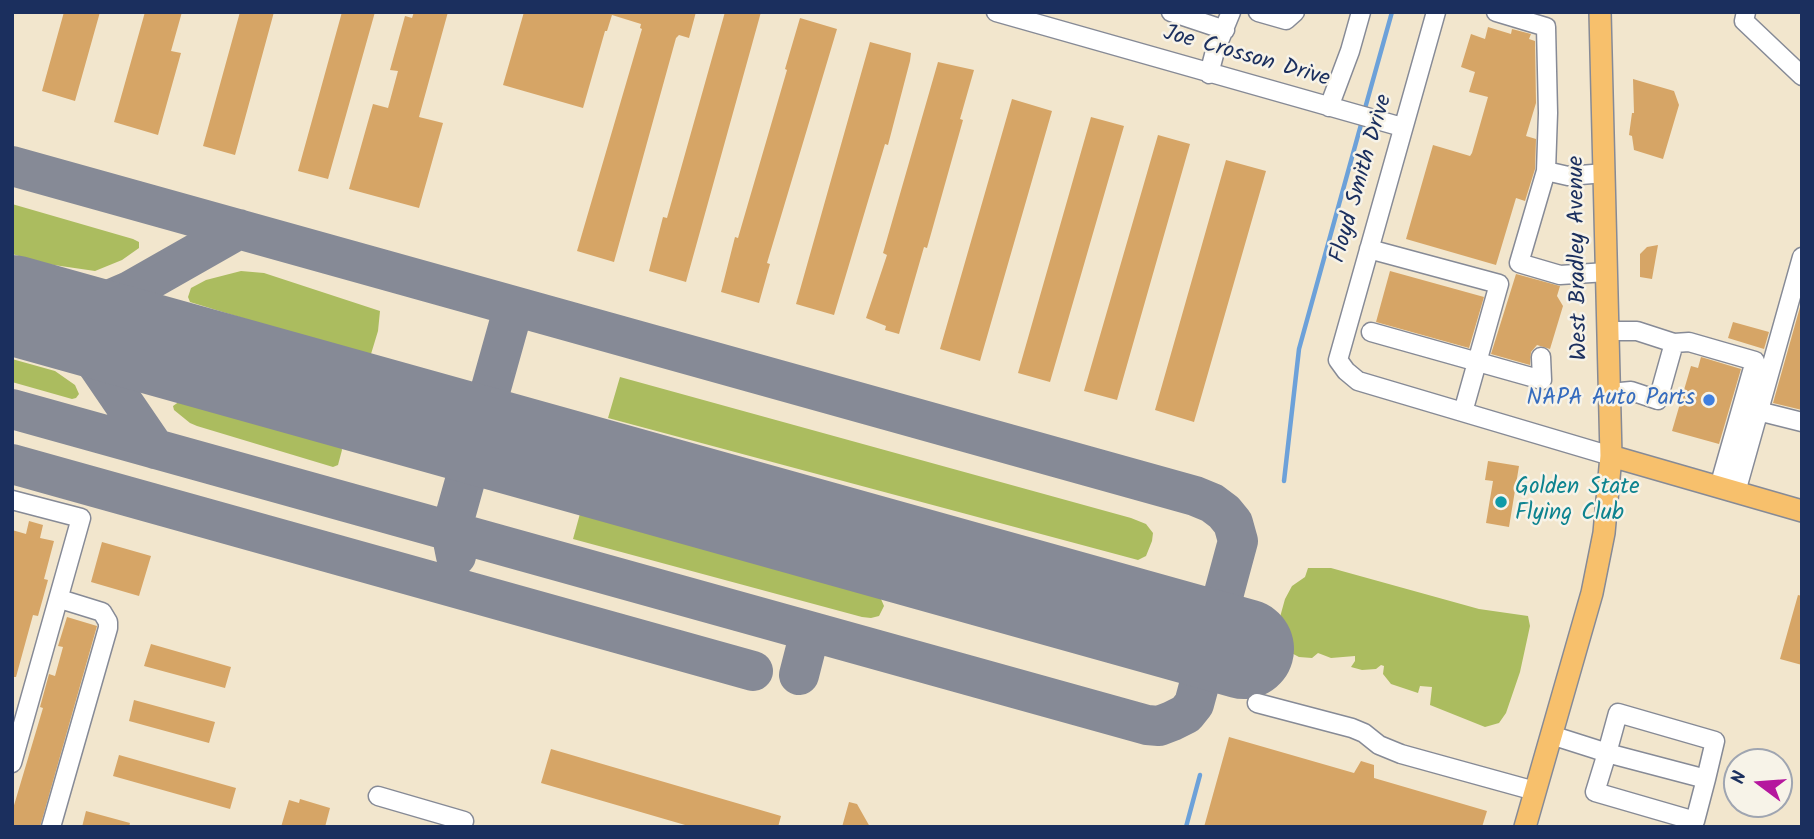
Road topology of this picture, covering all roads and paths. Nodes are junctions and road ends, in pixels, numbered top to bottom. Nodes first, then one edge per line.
1 (1171, 12) edge
2 (1231, 12) edge
3 (1258, 12) edge
4 (1295, 12) edge
5 (1361, 12) edge
6 (1436, 12) edge
7 (1496, 12) edge
8 (1600, 12) edge
9 (1746, 12) edge
10 (1002, 13) edge
11 (1225, 30) junction
12 (1209, 74) junction
13 (1802, 76) edge
14 (1334, 108) junction
15 (1402, 127) junction
16 (1546, 171) junction
17 (1605, 173) junction
18 (1369, 249) junction
19 (1802, 257) edge
20 (1607, 272) junction
21 (1609, 331) junction
22 (1371, 332) dead end
23 (1674, 343) junction
24 (1541, 357) dead end
25 (1477, 362) junction
26 (1610, 393) junction
27 (1758, 411) junction
28 (1463, 412) junction
29 (1802, 422) edge
30 (1611, 456) junction
31 (1727, 489) junction
32 (12, 500) edge
33 (1802, 511) edge
34 (60, 599) junction
35 (1257, 703) dead end
36 (1551, 735) junction
37 (1607, 753) junction
38 (12, 763) edge
39 (1706, 779) junction
40 (1535, 791) junction
41 (378, 796) dead end
42 (432, 819) edge
43 (51, 827) edge
44 (462, 827) edge
45 (1525, 827) edge

1 - 11 street
2 - 11 street
3 - 4 street
5 - 14 street
6 - 15 street, Floyd Smith Drive
7 - 16 street
8 - 17 main road, West Bradley Avenue
9 - 13 street
10 - 12 street, Joe Crosson Drive
11 - 12 street
12 - 14 street, Joe Crosson Drive
14 - 15 street, Joe Crosson Drive
15 - 18 street, Floyd Smith Drive
16 - 17 street
16 - 20 street
17 - 20 main road, West Bradley Avenue
18 - 25 street
18 - 28 street, Floyd Smith Drive
19 - 27 street
20 - 21 main road, West Bradley Avenue
21 - 23 street
21 - 26 main road, West Bradley Avenue
22 - 25 street
23 - 26 street
23 - 31 street
24 - 25 street
25 - 28 street
26 - 30 main road, West Bradley Avenue
27 - 29 street
27 - 31 street
28 - 30 street
30 - 31 main road
30 - 36 main road, West Bradley Avenue
31 - 33 main road
32 - 34 street
34 - 38 street
34 - 43 street
35 - 40 street
36 - 37 street
36 - 40 main road, West Bradley Avenue
37 - 39 street
37 - 39 street
37 - 39 street
40 - 45 main road, West Bradley Avenue
41 - 42 street
42 - 44 street

